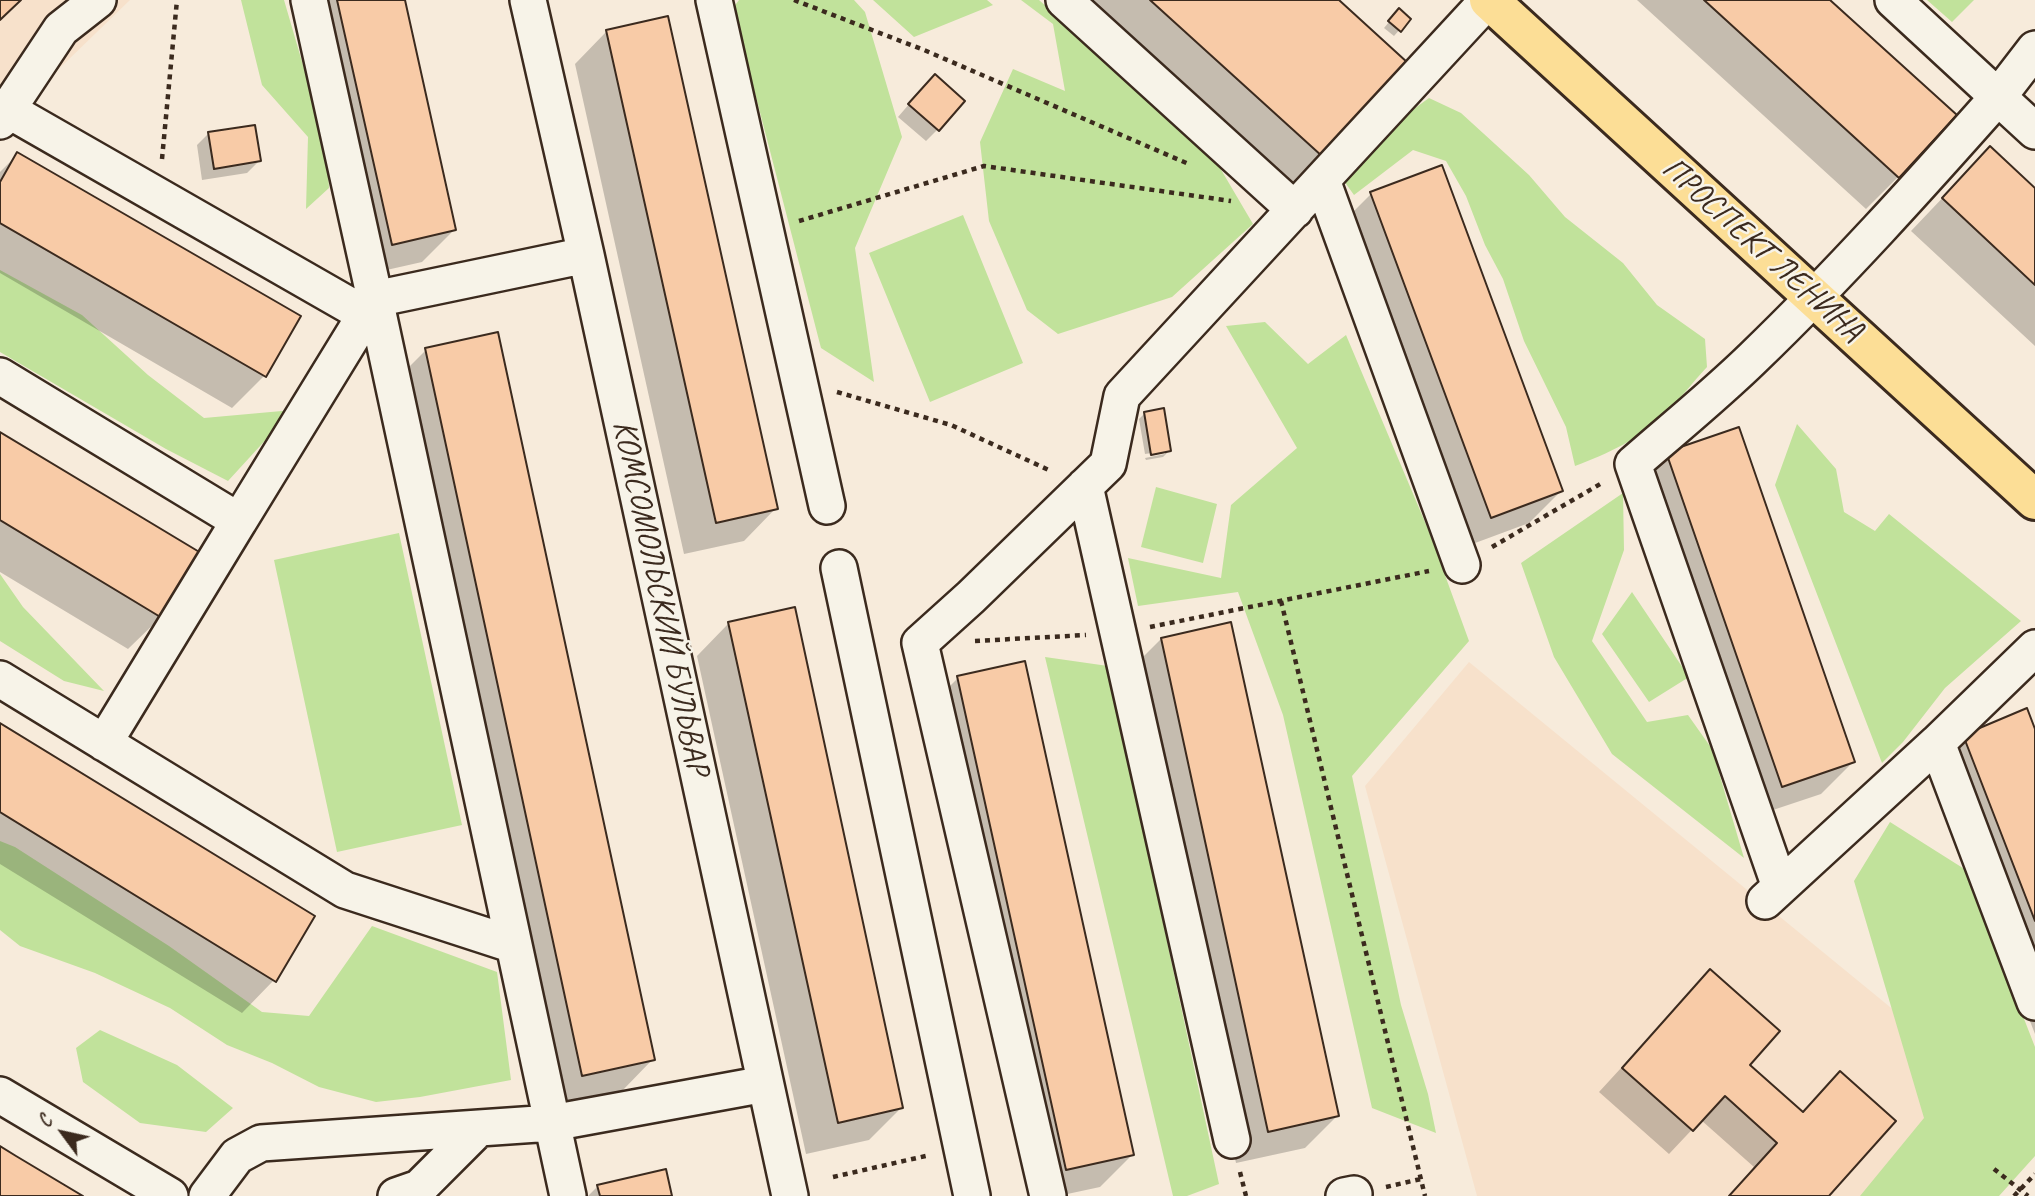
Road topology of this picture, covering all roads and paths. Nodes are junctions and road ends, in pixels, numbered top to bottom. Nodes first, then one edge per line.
1 (99, 0) edge
2 (177, 0) edge
3 (309, 0) edge
4 (528, 0) edge
5 (715, 0) edge
6 (794, 0) edge
7 (1064, 0) edge
8 (1893, 0) edge
9 (1498, 3) edge
10 (2035, 49) edge
11 (1998, 97) junction
12 (4, 115) edge
13 (2035, 131) edge
14 (1192, 166) dead end
15 (1322, 180) junction
16 (160, 197) junction
17 (1241, 202) dead end
18 (1295, 210) junction
19 (764, 231) junction
20 (586, 256) junction
21 (1814, 298) junction
22 (371, 307) junction
23 (0, 376) edge
24 (799, 381) junction
25 (1633, 464) junction
26 (1085, 486) junction
27 (2035, 500) edge
28 (828, 506) dead end
29 (239, 521) junction
30 (1462, 565) junction
31 (839, 568) dead end
32 (1281, 601) junction
33 (1118, 633) junction
34 (920, 643) junction
35 (2035, 648) edge
36 (0, 679) edge
37 (104, 743) junction
38 (1937, 743) junction
39 (514, 945) junction
40 (2035, 1002) edge
41 (765, 1084) junction
42 (0, 1095) edge
43 (552, 1123) junction
44 (479, 1128) junction
45 (1232, 1140) dead end
46 (962, 1148) junction
47 (1994, 1168) dead end
48 (2035, 1174) edge
49 (833, 1177) dead end
50 (2020, 1189) junction
51 (170, 1196) edge
52 (207, 1196) edge
53 (396, 1196) edge
54 (568, 1196) edge
55 (790, 1196) edge
56 (972, 1196) edge
57 (1048, 1196) edge
58 (1425, 1196) edge
59 (2014, 1196) edge
60 (2028, 1196) edge

1 - 12 street
2 - 16 path
3 - 22 street
4 - 20 street, КОМСОМОЛЬСКИЙ БУЛЬВАР
5 - 19 street
6 - 14 path
7 - 18 street
8 - 11 street
9 - 15 street
9 - 21 main road, ПРОСПЕКТ ЛЕНИНА
10 - 11 street
11 - 13 street
11 - 21 street
12 - 16 street
15 - 18 street
15 - 30 street
16 - 22 street
17 - 19 path
18 - 26 street
19 - 24 street
20 - 22 street
20 - 41 street, КОМСОМОЛЬСКИЙ БУЛЬВАР
21 - 25 street
21 - 27 main road, ПРОСПЕКТ ЛЕНИНА
22 - 29 street
22 - 39 street
23 - 29 street
24 - 26 path
24 - 28 street
25 - 30 path
25 - 38 street
26 - 33 street
26 - 34 street
29 - 37 street
30 - 32 path
31 - 46 street
32 - 33 path
32 - 58 path
33 - 34 path
33 - 45 street
34 - 57 street
35 - 38 street
36 - 37 street
37 - 39 street
38 - 40 street
39 - 43 street
41 - 43 street
41 - 55 street, КОМСОМОЛЬСКИЙ БУЛЬВАР
42 - 51 street
43 - 44 street
43 - 54 street
44 - 52 street
44 - 53 street
46 - 49 path
46 - 56 street
47 - 50 path
48 - 50 path
50 - 59 path
50 - 60 path

